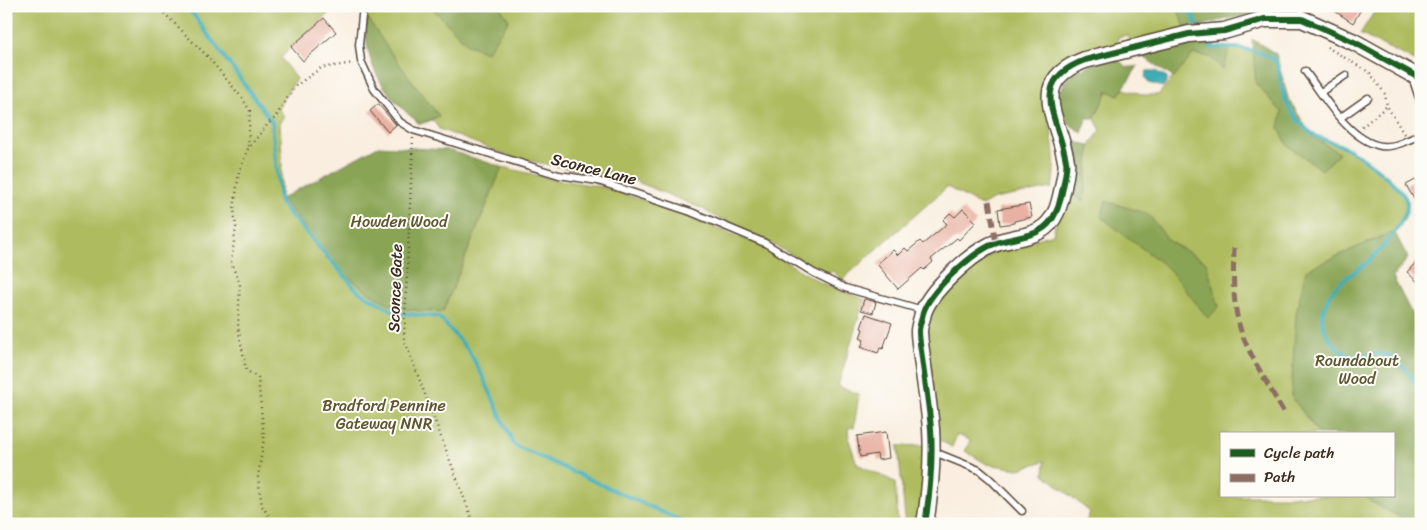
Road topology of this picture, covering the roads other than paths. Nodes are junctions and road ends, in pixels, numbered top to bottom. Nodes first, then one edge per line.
1 (363, 6) edge
2 (1305, 71) dead end
3 (1346, 75) dead end
4 (1416, 76) edge
5 (1321, 92) junction
6 (1368, 98) dead end
7 (1421, 104) edge
8 (1340, 118) junction
9 (1421, 133) edge
10 (924, 311) junction
11 (931, 451) junction
12 (1022, 511) dead end
13 (925, 524) edge

1 - 10 lane, Sconce Lane
2 - 5 lane
3 - 5 lane
4 - 7 lane
4 - 10 street
5 - 8 lane
6 - 8 lane
8 - 9 lane
10 - 11 street
11 - 12 lane
11 - 13 street

